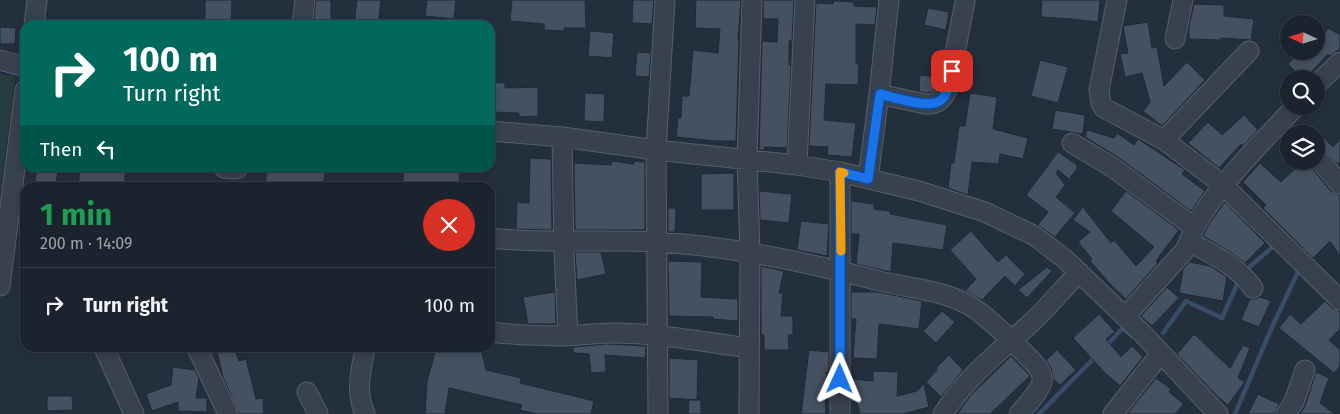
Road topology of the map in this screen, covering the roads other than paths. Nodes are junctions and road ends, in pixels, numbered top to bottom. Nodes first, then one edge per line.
1 (37, 0) edge
2 (305, 0) edge
3 (665, 0) edge
4 (752, 0) edge
5 (805, 0) edge
6 (889, 0) edge
7 (1117, 0) edge
8 (1183, 0) edge
9 (966, 2) dead end
10 (35, 20) edge
11 (303, 20) edge
12 (1175, 39) dead end
13 (1249, 51) dead end
14 (0, 60) edge
15 (1340, 62) edge
16 (20, 66) edge
17 (1325, 76) edge
18 (880, 94) junction
19 (1288, 115) edge
20 (495, 130) edge
21 (562, 137) junction
22 (1164, 140) junction
23 (1072, 143) dead end
24 (656, 150) junction
25 (747, 160) junction
26 (797, 164) junction
27 (1325, 166) edge
28 (20, 170) edge
29 (840, 172) junction
30 (868, 179) junction
31 (1339, 182) edge
32 (1223, 185) junction
33 (17, 217) edge
34 (1192, 234) junction
35 (495, 239) edge
36 (564, 242) junction
37 (656, 242) junction
38 (750, 252) junction
39 (841, 270) junction
40 (1079, 272) junction
41 (0, 286) edge
42 (1253, 288) dead end
43 (1340, 300) edge
44 (1125, 317) junction
45 (495, 333) edge
46 (656, 334) junction
47 (568, 336) junction
48 (1011, 340) junction
49 (749, 348) junction
50 (106, 352) edge
51 (199, 352) edge
52 (365, 352) edge
53 (1161, 353) junction
54 (1306, 370) dead end
55 (307, 392) dead end
56 (134, 414) edge
57 (228, 414) edge
58 (318, 414) edge
59 (365, 414) edge
60 (658, 414) edge
61 (749, 414) edge
62 (840, 414) edge
63 (943, 414) edge
64 (1019, 414) edge
65 (1113, 414) edge
66 (1218, 414) edge
67 (1286, 414) edge

1 - 10 street
2 - 11 street
3 - 24 street
4 - 25 street
5 - 26 street
6 - 18 street
7 - 22 street
8 - 12 street
9 - 18 street
13 - 22 street
14 - 16 street
15 - 17 street
18 - 30 street
19 - 32 street
20 - 21 street
21 - 24 street
21 - 36 street
22 - 32 street
23 - 34 street
24 - 25 street
24 - 37 street
25 - 26 street
25 - 38 street
26 - 29 street
27 - 31 street
28 - 33 street
29 - 30 street
29 - 39 street
30 - 40 street
32 - 34 street
32 - 43 street
33 - 41 street
34 - 42 street
34 - 44 street
35 - 36 street
36 - 37 street
36 - 47 street
37 - 38 street
37 - 46 street
38 - 39 street
38 - 49 street
39 - 48 street
39 - 62 street
40 - 44 street
40 - 48 street
44 - 53 street
45 - 47 street
46 - 47 street
46 - 49 street
46 - 60 street
48 - 63 street
48 - 64 street
49 - 61 street
50 - 56 street
51 - 57 street
52 - 59 street
53 - 65 street
53 - 66 street
54 - 67 street
55 - 58 street

